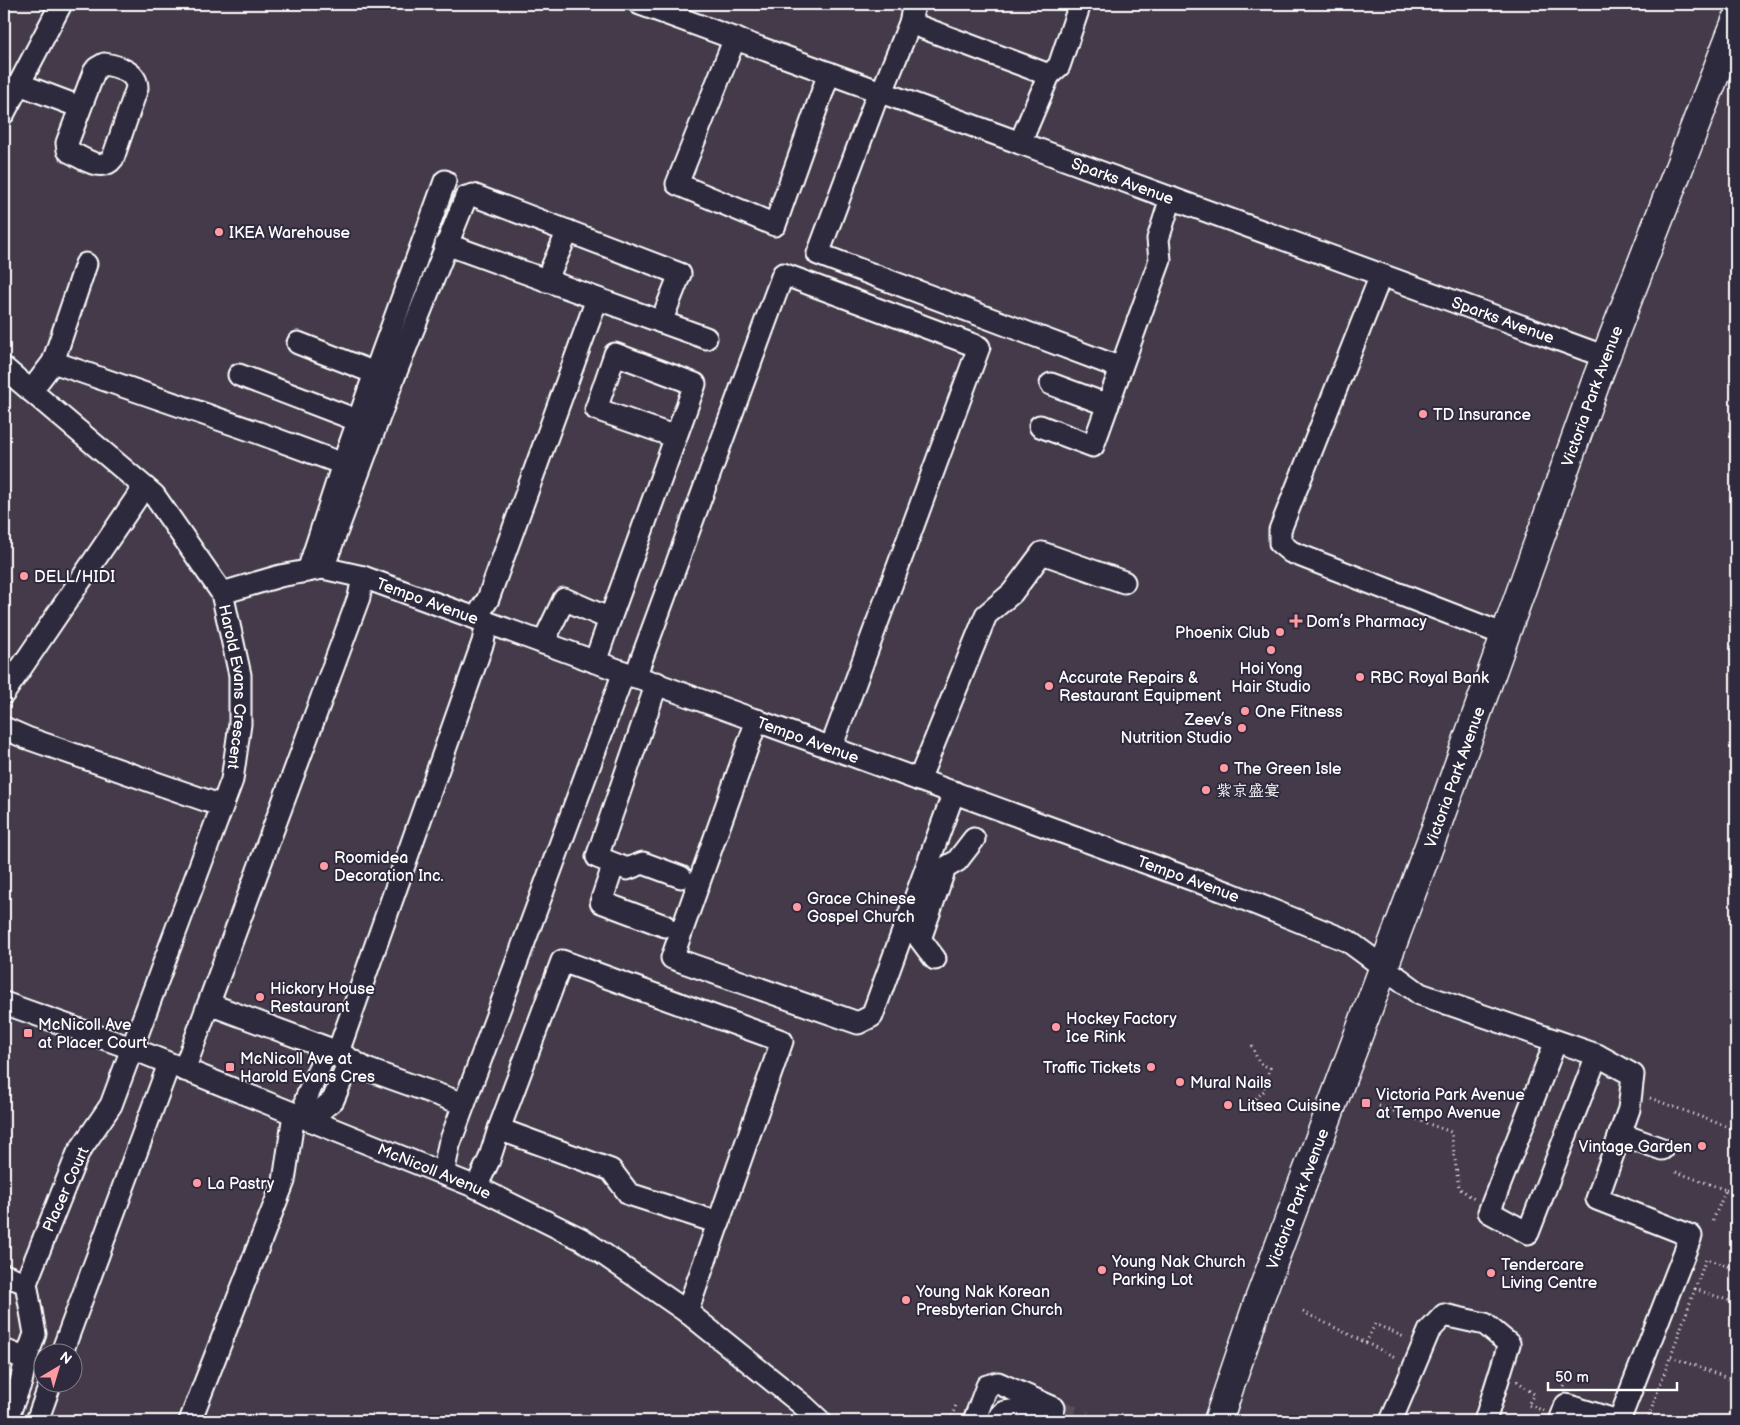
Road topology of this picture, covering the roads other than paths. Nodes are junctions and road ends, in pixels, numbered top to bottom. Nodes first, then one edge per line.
1 (61, 4) edge
2 (640, 4) edge
3 (1080, 4) edge
4 (912, 13) edge
5 (1736, 21) edge
6 (735, 38) junction
7 (829, 73) junction
8 (1049, 75) junction
9 (19, 84) junction
10 (881, 92) junction
11 (80, 107) junction
12 (4, 114) edge
13 (1027, 126) junction
14 (445, 181) dead end
15 (1171, 198) junction
16 (568, 231) junction
17 (446, 244) junction
18 (86, 264) dead end
19 (1382, 275) junction
20 (546, 281) junction
21 (597, 299) junction
22 (661, 322) junction
23 (706, 338) dead end
24 (298, 343) dead end
25 (1606, 358) junction
26 (54, 362) junction
27 (4, 368) edge
28 (1122, 368) junction
29 (375, 373) junction
30 (239, 375) dead end
31 (1051, 384) dead end
32 (31, 391) junction
33 (1108, 405) junction
34 (359, 421) junction
35 (1040, 426) dead end
36 (676, 437) junction
37 (343, 464) junction
38 (144, 487) junction
39 (316, 570) junction
40 (363, 577) junction
41 (1124, 582) dead end
42 (222, 593) junction
43 (610, 619) junction
44 (481, 620) junction
45 (1505, 635) junction
46 (543, 643) junction
47 (595, 662) junction
48 (630, 674) junction
49 (657, 683) junction
50 (4, 693) edge
51 (757, 720) junction
52 (4, 728) edge
53 (831, 748) junction
54 (919, 780) junction
55 (954, 792) junction
56 (222, 806) junction
57 (974, 839) dead end
58 (614, 864) junction
59 (681, 877) dead end
60 (665, 926) dead end
61 (935, 959) dead end
62 (1383, 967) junction
63 (4, 1003) edge
64 (209, 1004) junction
65 (1556, 1041) junction
66 (131, 1048) junction
67 (338, 1052) junction
68 (1597, 1054) junction
69 (176, 1067) junction
70 (464, 1104) junction
71 (302, 1117) junction
72 (499, 1129) junction
73 (1620, 1134) junction
74 (1662, 1149) dead end
75 (443, 1174) junction
76 (476, 1187) junction
77 (719, 1223) junction
78 (4, 1275) edge
79 (26, 1283) junction
80 (688, 1312) junction
81 (66, 1342) edge
82 (4, 1350) edge
83 (26, 1358) junction
84 (47, 1392) edge
85 (1048, 1415) edge
86 (1556, 1417) edge
87 (6, 1421) edge
88 (37, 1421) edge
89 (190, 1421) edge
90 (820, 1421) edge
91 (974, 1421) edge
92 (996, 1421) edge
93 (1218, 1421) edge
94 (1391, 1421) edge
95 (1485, 1421) edge
96 (1619, 1421) edge

1 - 9 street
2 - 6 street, Sparks Avenue
3 - 8 street
4 - 8 street
4 - 10 street
5 - 25 main road, Victoria Park Avenue
6 - 7 street, Sparks Avenue
6 - 7 street
7 - 10 street, Sparks Avenue
8 - 13 street
9 - 11 street
9 - 12 street
10 - 13 street, Sparks Avenue
10 - 28 street
11 - 11 street
13 - 15 street, Sparks Avenue
14 - 29 street
15 - 19 street, Sparks Avenue
15 - 28 street
16 - 17 street
16 - 20 street
16 - 22 street
17 - 20 street
17 - 39 street
18 - 26 street
19 - 25 street, Sparks Avenue
19 - 45 street
20 - 21 street
21 - 22 street
21 - 44 street
22 - 23 street
24 - 29 street
25 - 45 main road, Victoria Park Avenue
26 - 32 street
26 - 37 street
27 - 32 street, Harold Evans Crescent
28 - 33 street
29 - 34 street
30 - 34 street
31 - 33 street
32 - 38 street, Harold Evans Crescent
33 - 35 street
34 - 37 street
36 - 36 street
36 - 43 street
37 - 39 street
38 - 42 street, Harold Evans Crescent
38 - 50 street
39 - 40 street, Tempo Avenue
39 - 42 street, Tempo Avenue
40 - 44 street, Tempo Avenue
40 - 64 street
41 - 54 street
42 - 56 street, Harold Evans Crescent
43 - 46 street
43 - 47 street
44 - 46 street, Tempo Avenue
44 - 67 street
45 - 62 main road, Victoria Park Avenue
46 - 47 street, Tempo Avenue
47 - 48 street, Tempo Avenue
48 - 49 street, Tempo Avenue
48 - 53 street
48 - 70 street
49 - 51 street, Tempo Avenue
49 - 58 street
51 - 53 street, Tempo Avenue
51 - 55 street
52 - 56 street
53 - 54 street, Tempo Avenue
54 - 55 street, Tempo Avenue
55 - 62 street, Tempo Avenue
56 - 66 street, Harold Evans Crescent
57 - 61 street
58 - 59 street
58 - 60 street
62 - 65 street, Tempo Avenue
62 - 93 main road, Victoria Park Avenue
63 - 66 street, McNicoll Avenue
64 - 67 street
64 - 69 street
65 - 68 street, Tempo Avenue
65 - 68 street
66 - 69 street, McNicoll Avenue
66 - 79 street, Placer Court
67 - 70 street
67 - 71 street
68 - 73 street, Tempo Avenue
69 - 71 street, McNicoll Avenue
69 - 81 street
70 - 75 street
71 - 75 street, McNicoll Avenue
71 - 89 street
72 - 76 street
72 - 77 street
72 - 77 street
73 - 74 street
73 - 96 street
75 - 76 street, McNicoll Avenue
76 - 80 street, McNicoll Avenue
77 - 80 street
78 - 79 street
79 - 83 street
80 - 90 street, McNicoll Avenue
82 - 83 street
83 - 87 street
84 - 88 street
85 - 91 street
85 - 92 street
86 - 96 street
94 - 95 street

